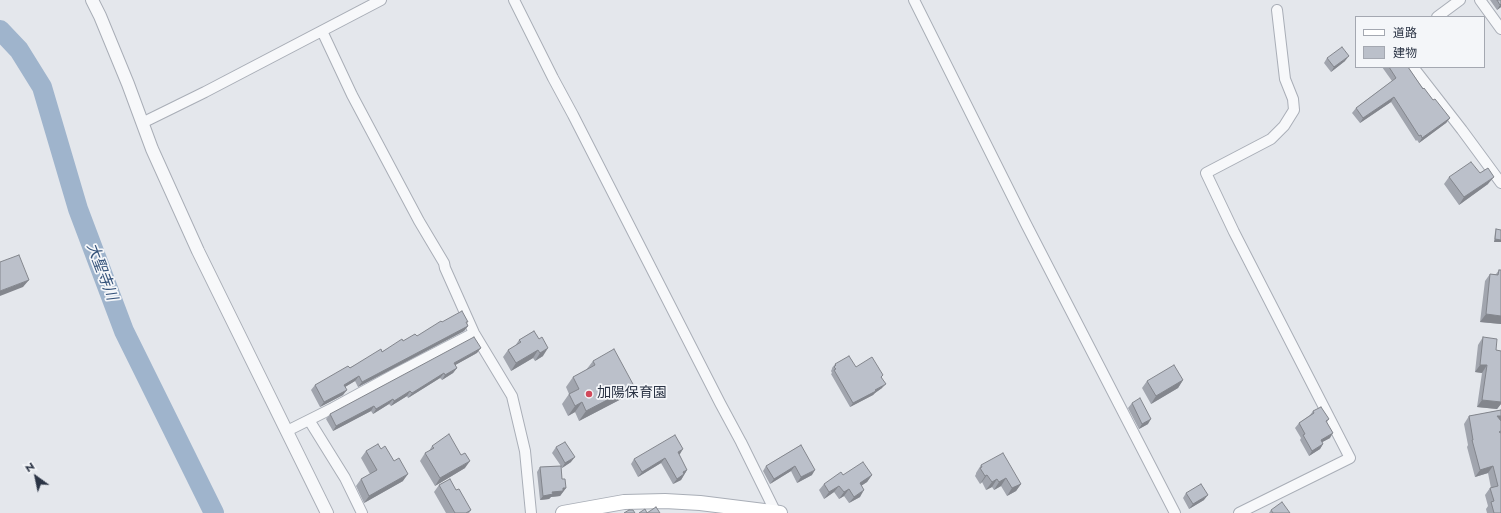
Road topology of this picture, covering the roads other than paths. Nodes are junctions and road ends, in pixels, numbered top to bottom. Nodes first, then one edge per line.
1 (92, 0) edge
2 (381, 0) edge
3 (514, 0) edge
4 (914, 0) edge
5 (1460, 0) edge
6 (1480, 0) edge
7 (1276, 10) dead end
8 (1438, 16) edge
9 (1501, 29) edge
10 (322, 31) junction
11 (1414, 68) edge
12 (142, 122) junction
13 (1501, 183) edge
14 (474, 334) junction
15 (309, 420) junction
16 (287, 431) junction
17 (656, 507) edge
18 (327, 513) edge
19 (362, 513) edge
20 (531, 513) edge
21 (563, 513) edge
22 (776, 513) edge
23 (780, 513) edge
24 (1175, 513) edge
25 (1239, 513) edge

1 - 12 street
2 - 10 street
3 - 22 street
4 - 24 street
5 - 8 street
6 - 9 street
7 - 25 street
10 - 12 street
10 - 14 street
11 - 13 street
12 - 16 street
14 - 15 street
14 - 20 street
15 - 16 street
15 - 19 street
16 - 18 street
17 - 21 main road
17 - 22 main road
22 - 23 main road

